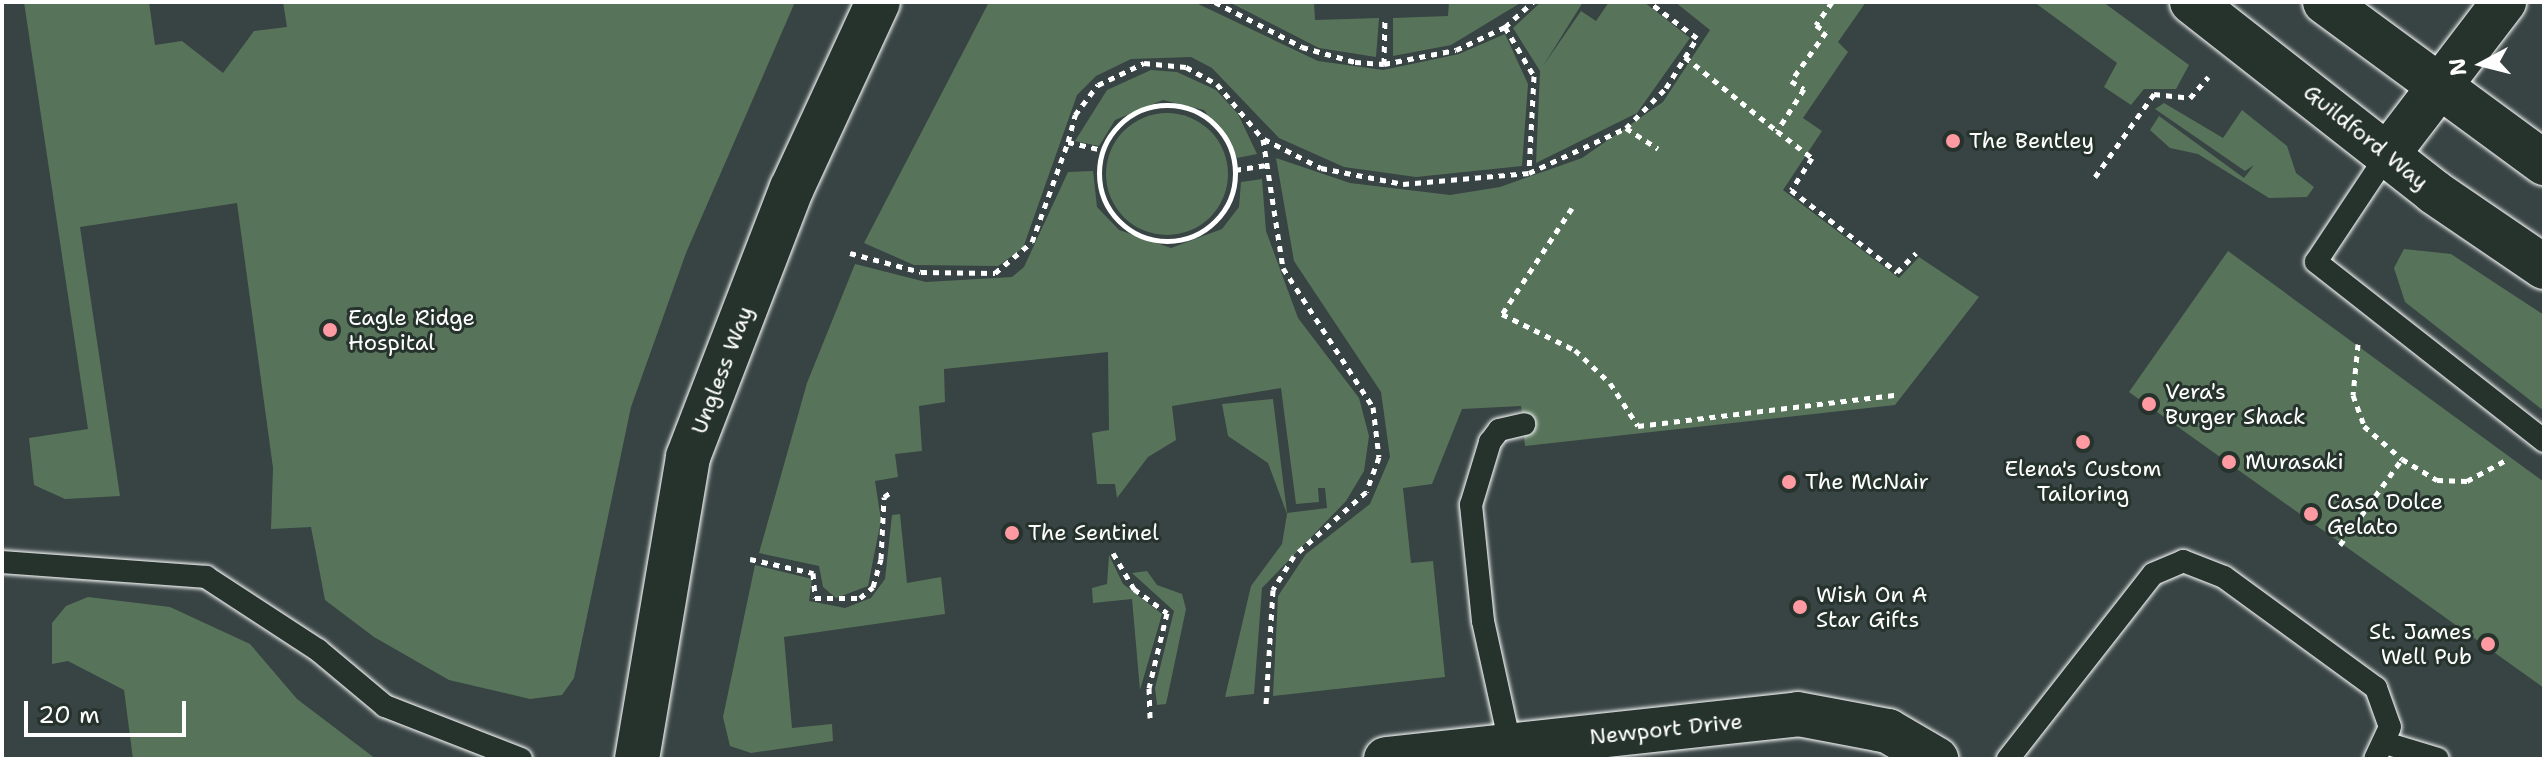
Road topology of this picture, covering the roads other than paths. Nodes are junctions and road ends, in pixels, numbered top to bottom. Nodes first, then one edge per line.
1 (878, 2) edge
2 (2192, 2) edge
3 (2325, 2) edge
4 (2504, 2) edge
5 (2440, 88) junction
6 (2387, 155) junction
7 (2544, 163) edge
8 (2544, 267) edge
9 (1524, 424) dead end
10 (2544, 441) edge
11 (2, 562) edge
12 (2380, 751) edge
13 (1511, 752) edge
14 (521, 759) edge
15 (637, 759) edge
16 (1386, 759) edge
17 (1936, 759) edge
18 (2008, 759) edge
19 (2438, 759) edge

1 - 15 street, Ungless Way
2 - 6 street, Guildford Way
3 - 5 street
4 - 5 street
5 - 6 street
5 - 7 street
6 - 8 street, Guildford Way
6 - 10 lane
9 - 13 lane
11 - 14 lane
12 - 18 lane
12 - 19 lane
13 - 16 street, Newport Drive
13 - 17 street, Newport Drive

